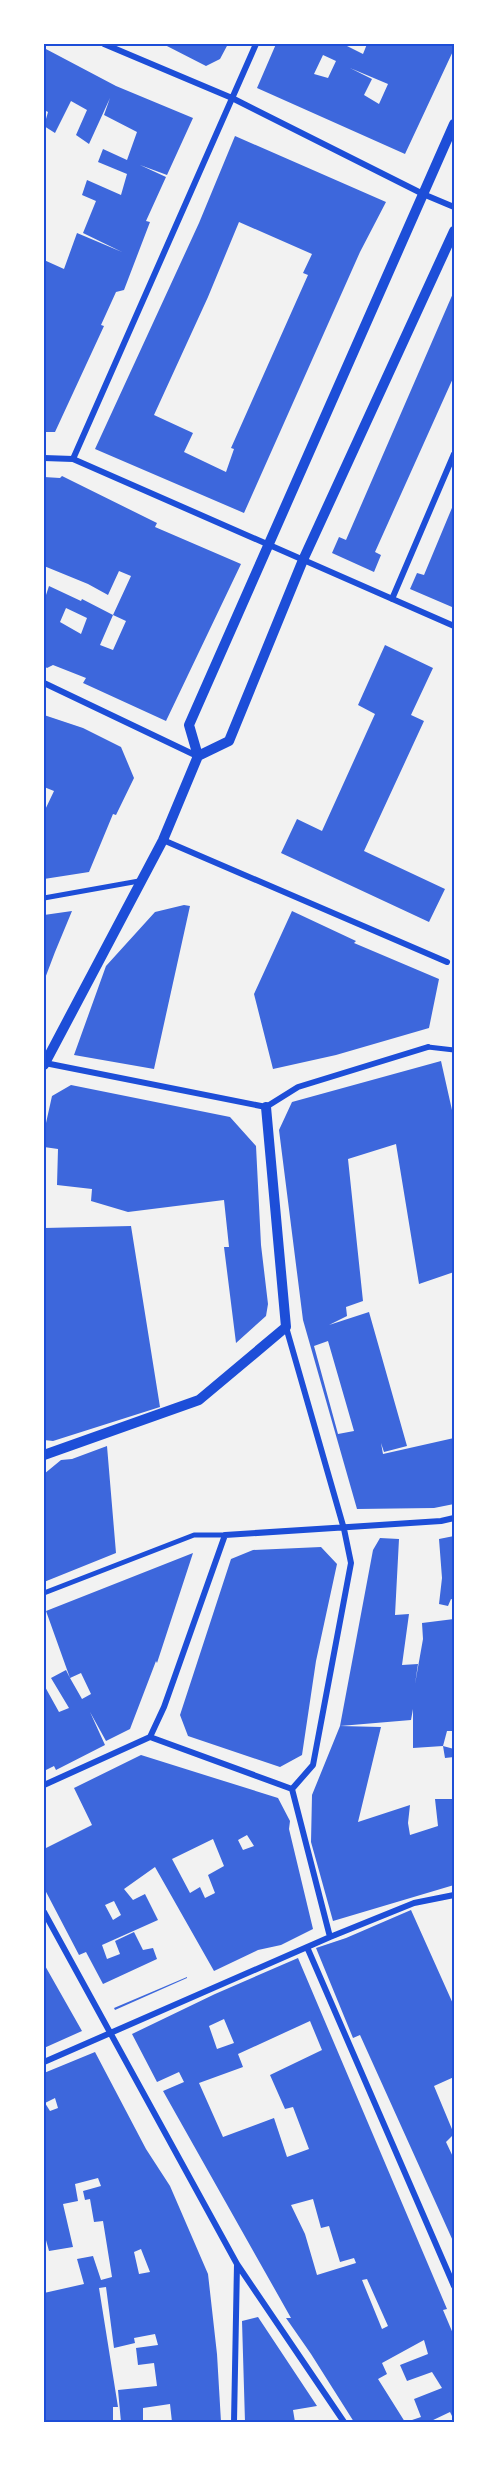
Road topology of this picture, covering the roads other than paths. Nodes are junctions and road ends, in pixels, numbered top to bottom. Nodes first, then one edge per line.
1 (104, 44) edge
2 (256, 44) edge
3 (232, 98) junction
4 (454, 124) edge
5 (423, 194) junction
6 (454, 207) edge
7 (454, 231) edge
8 (454, 454) edge
9 (44, 458) edge
10 (73, 459) junction
11 (268, 544) junction
12 (303, 560) junction
13 (392, 599) junction
14 (454, 626) edge
15 (44, 683) edge
16 (198, 756) junction
17 (163, 840) junction
18 (141, 881) junction
19 (44, 898) edge
20 (447, 962) joint
21 (454, 965) edge
22 (428, 1047) joint
23 (454, 1050) edge
24 (44, 1064) edge
25 (266, 1107) junction
26 (286, 1327) junction
27 (44, 1455) edge
28 (454, 1518) edge
29 (344, 1529) junction
30 (225, 1535) junction
31 (44, 1593) edge
32 (150, 1737) junction
33 (44, 1785) edge
34 (292, 1789) junction
35 (454, 1895) edge
36 (44, 1912) edge
37 (330, 1937) junction
38 (307, 1947) junction
39 (111, 2032) junction
40 (44, 2062) edge
41 (237, 2264) junction
42 (454, 2286) edge
43 (234, 2422) edge
44 (344, 2422) edge

1 - 3 street
2 - 3 street
3 - 5 street
3 - 10 street
4 - 5 street
5 - 6 street
5 - 11 street
7 - 12 street
8 - 13 street
9 - 10 street
10 - 11 street
11 - 12 street
11 - 16 street
12 - 13 street
12 - 16 street
13 - 14 street
15 - 16 street
16 - 17 street
17 - 18 street
17 - 20 street
18 - 19 street
18 - 24 street
20 - 21 street
22 - 23 street
22 - 25 street
24 - 25 street
25 - 26 street
26 - 27 street
26 - 29 street
28 - 29 street
29 - 30 street
29 - 34 street
30 - 31 street
30 - 32 street
32 - 33 street
32 - 34 street
34 - 37 street
35 - 37 street
36 - 39 street
37 - 38 street
38 - 39 street
38 - 42 street
39 - 40 street
39 - 41 street
41 - 43 street
41 - 44 street

